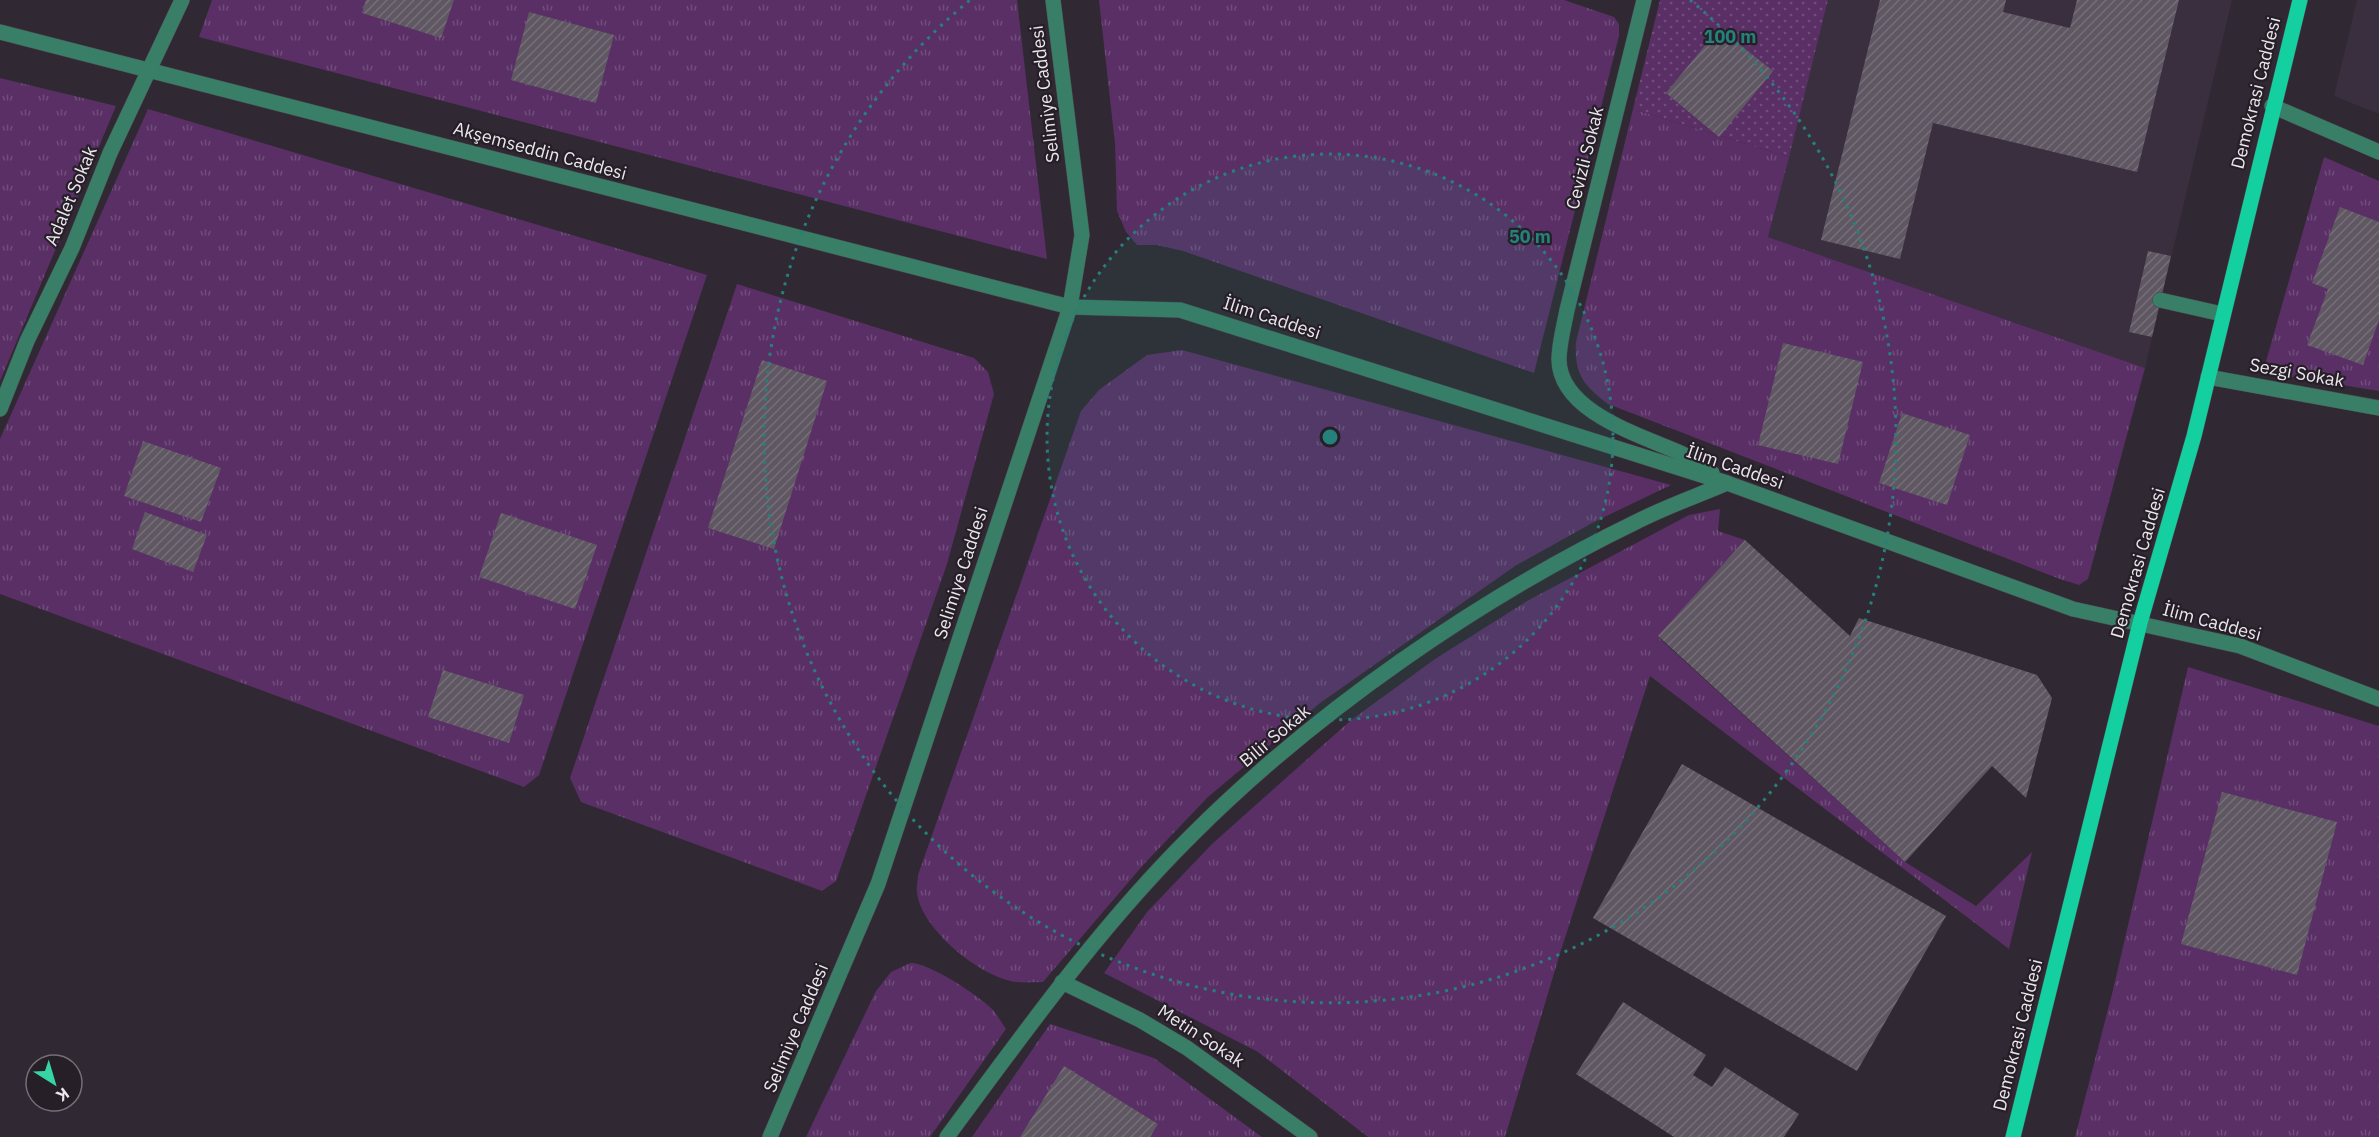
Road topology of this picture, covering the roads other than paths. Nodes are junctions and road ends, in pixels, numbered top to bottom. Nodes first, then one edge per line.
1 (182, 0) edge
2 (1053, 0) edge
3 (1644, 0) edge
4 (2300, 0) edge
5 (0, 32) edge
6 (149, 70) junction
7 (2272, 106) junction
8 (2379, 152) edge
9 (2160, 300) dead end
10 (1070, 307) junction
11 (2222, 314) junction
12 (2208, 377) junction
13 (2379, 408) edge
14 (0, 409) edge
15 (1727, 483) junction
16 (2140, 623) junction
17 (2379, 699) edge
18 (1062, 982) junction
19 (770, 1137) edge
20 (947, 1137) edge
21 (1310, 1137) edge
22 (2013, 1137) edge

1 - 6 street, Adalet Sokak
2 - 10 street, Selimiye Caddesi
3 - 15 street, Cevizli Sokak
4 - 7 main road, Demokrasi Caddesi
5 - 6 street, Akşemseddin Caddesi
6 - 10 street, Akşemseddin Caddesi
6 - 14 street, Adalet Sokak
7 - 8 street
7 - 11 main road, Demokrasi Caddesi
9 - 11 street
10 - 15 street, İlim Caddesi
10 - 19 street, Selimiye Caddesi
11 - 12 main road, Demokrasi Caddesi
12 - 13 street, Sezgi Sokak
12 - 16 main road, Demokrasi Caddesi
15 - 16 street, İlim Caddesi
15 - 18 street, Bilir Sokak
16 - 17 street, İlim Caddesi
16 - 22 main road, Demokrasi Caddesi
18 - 20 street, Bilir Sokak
18 - 21 street, Metin Sokak

